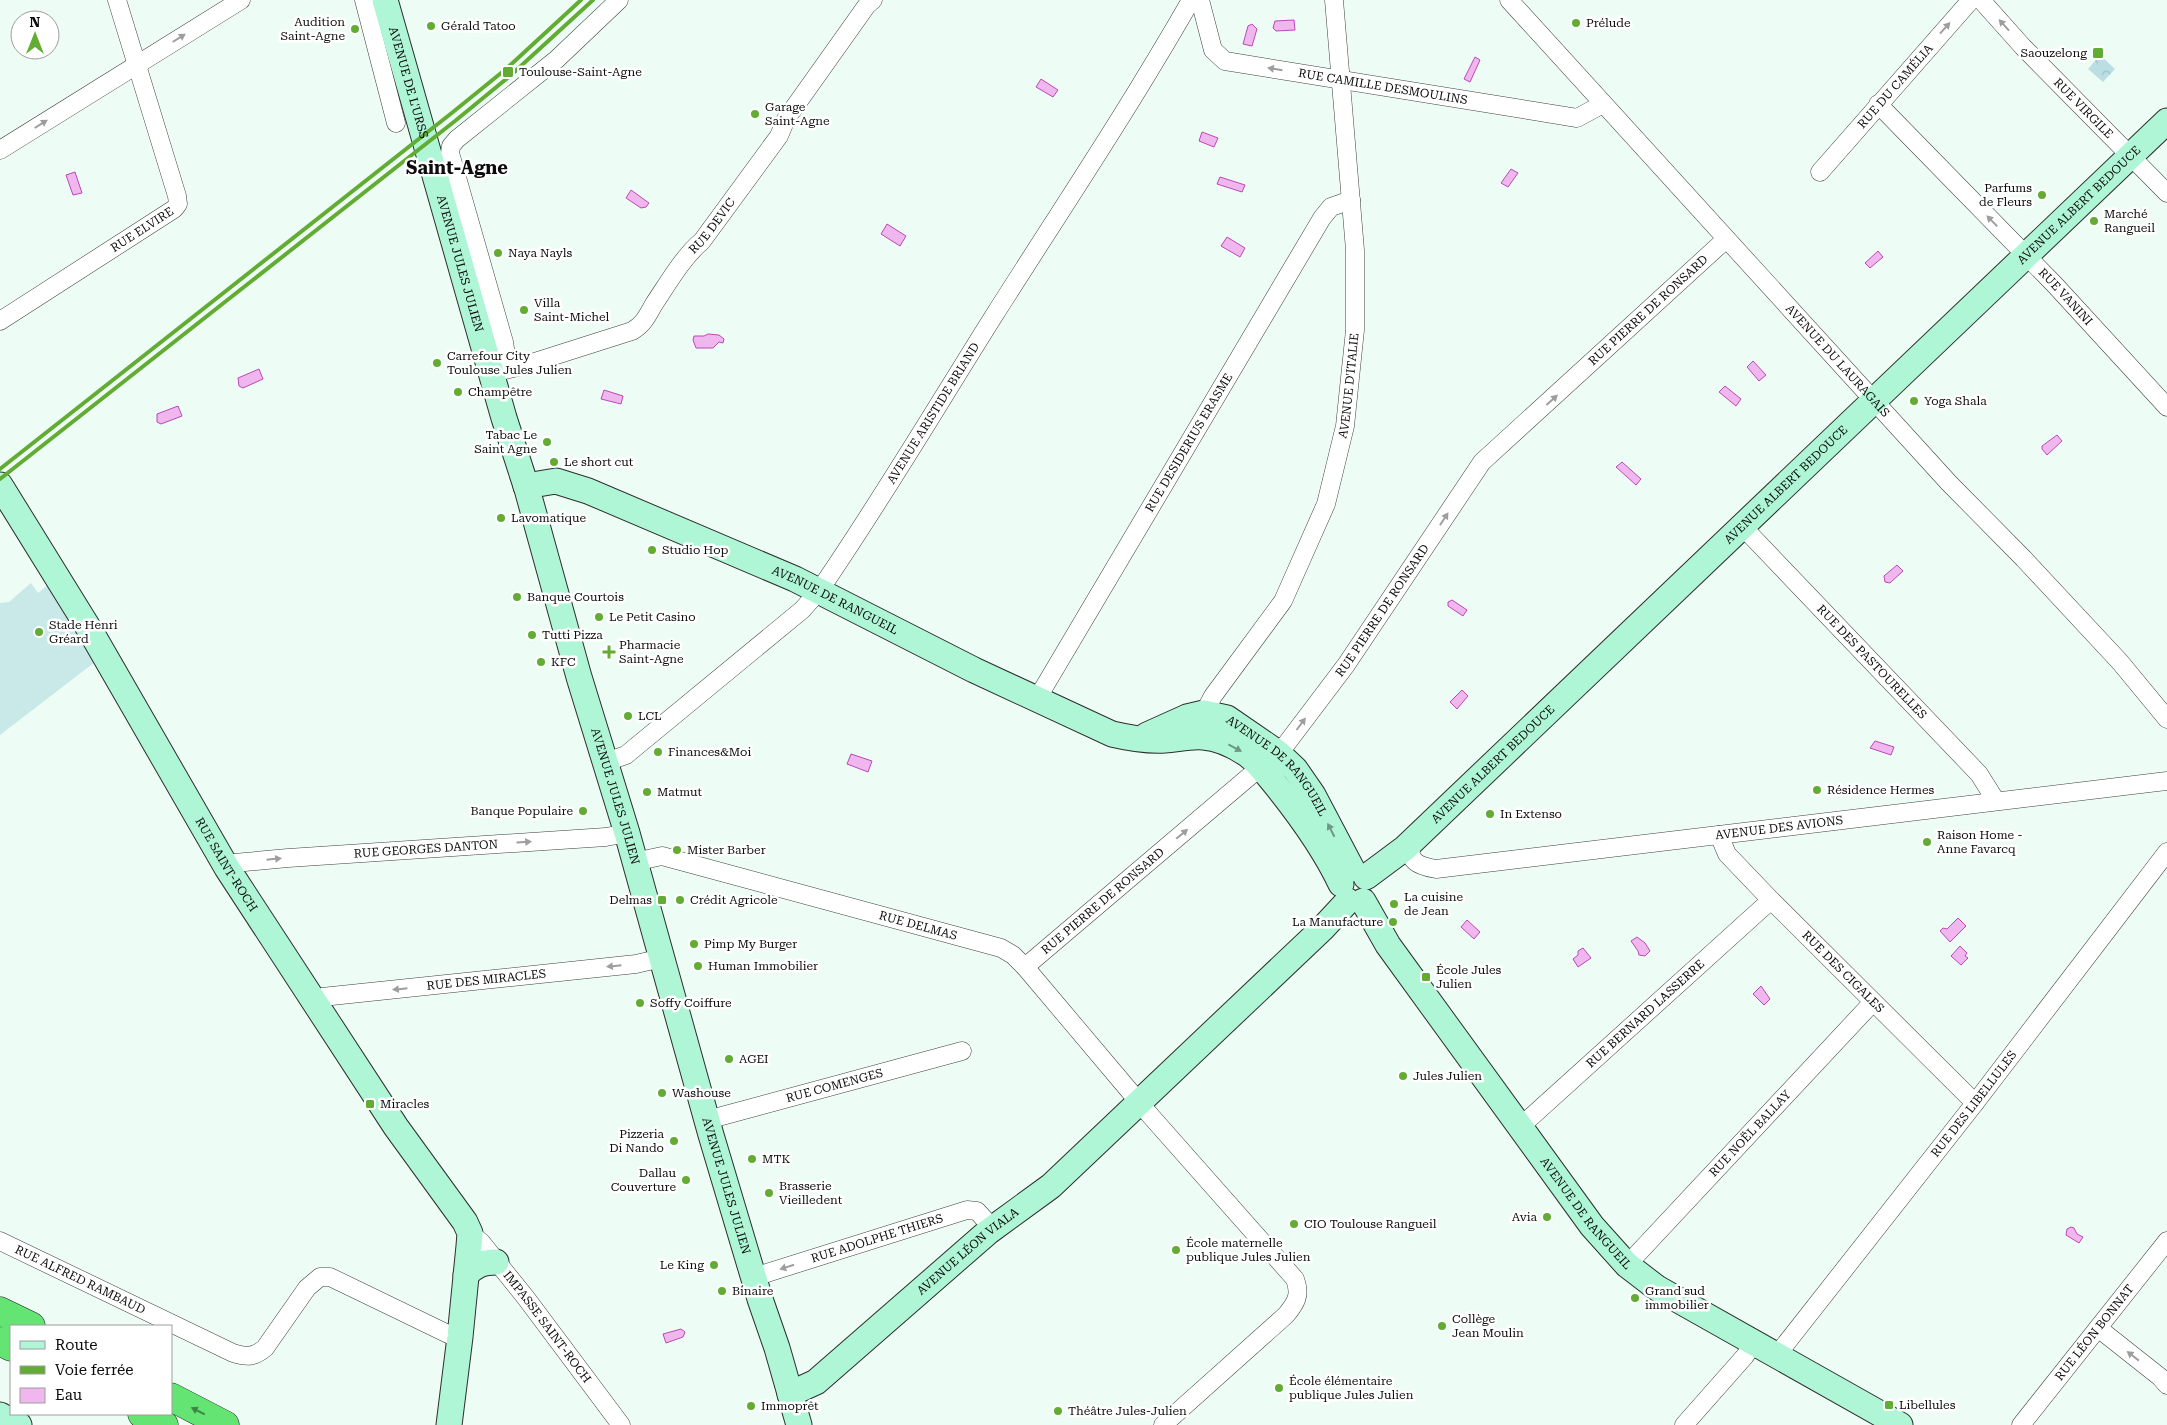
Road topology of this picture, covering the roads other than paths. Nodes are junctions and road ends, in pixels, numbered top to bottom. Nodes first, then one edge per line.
1 (117, 0) edge
2 (242, 0) edge
3 (364, 0) edge
4 (385, 0) edge
5 (619, 0) edge
6 (873, 0) edge
7 (1191, 0) edge
8 (1200, 0) edge
9 (1334, 0) edge
10 (1509, 0) edge
11 (1971, 0) edge
12 (1981, 0) edge
13 (137, 64) junction
14 (1341, 80) junction
15 (1603, 104) junction
16 (1878, 104) junction
17 (2167, 121) edge
18 (396, 123) dead end
19 (0, 150) edge
20 (2130, 158) junction
21 (432, 166) joint
22 (1820, 172) dead end
23 (2167, 193) edge
24 (1351, 200) junction
25 (1725, 240) junction
26 (2026, 256) junction
27 (0, 321) edge
28 (500, 370) junction
29 (1874, 400) junction
30 (2167, 407) edge
31 (0, 485) edge
32 (526, 486) junction
33 (1742, 526) junction
34 (819, 591) junction
35 (1036, 699) junction
36 (2167, 719) edge
37 (1204, 725) junction
38 (1270, 761) junction
39 (606, 762) junction
40 (2167, 781) edge
41 (1996, 801) junction
42 (627, 833) junction
43 (1718, 835) junction
44 (1408, 845) junction
45 (2167, 852) edge
46 (634, 862) junction
47 (227, 868) junction
48 (1357, 887) junction
49 (1771, 900) junction
50 (662, 958) junction
51 (1025, 967) junction
52 (312, 1001) junction
53 (1873, 1002) junction
54 (962, 1051) dead end
55 (1138, 1102) junction
56 (1975, 1103) junction
57 (707, 1120) junction
58 (1520, 1127) junction
59 (988, 1232) junction
60 (470, 1234) junction
61 (0, 1241) edge
62 (2167, 1241) edge
63 (496, 1262) junction
64 (1627, 1265) junction
65 (466, 1275) junction
66 (754, 1277) junction
67 (0, 1311) edge
68 (29, 1325) edge
69 (2098, 1328) junction
70 (460, 1337) junction
71 (1754, 1342) junction
72 (1777, 1355) junction
73 (2167, 1385) edge
74 (790, 1394) junction
75 (172, 1398) edge
76 (0, 1415) edge
77 (144, 1415) edge
78 (19, 1425) edge
79 (164, 1425) edge
80 (225, 1425) edge
81 (449, 1425) edge
82 (621, 1425) edge
83 (799, 1425) edge
84 (1163, 1425) edge
85 (1684, 1425) edge
86 (1900, 1425) edge
87 (2021, 1425) edge

1 - 13 street, RUE ELVIRE
13 -> 2 street
3 - 18 street, AVENUE DE L'URSS
4 - 21 street, AVENUE DE L'URSS
5 - 28 street, AVENUE JULES JULIEN
6 - 28 street, RUE DEVIC
7 - 34 street, AVENUE ARISTIDE BRIAND
14 -> 8 street, RUE CAMILLE DESMOULINS
9 - 14 street, AVENUE D'ITALIE
10 - 15 street, AVENUE DU LAURAGAIS
16 -> 11 street, RUE DU CAMÉLIA
20 -> 12 street, RUE VIRGILE
19 -> 13 street
13 - 27 street, RUE ELVIRE
14 - 15 street, RUE CAMILLE DESMOULINS
14 - 24 street, AVENUE D'ITALIE
15 - 25 street, AVENUE DU LAURAGAIS
16 - 22 street, RUE DU CAMÉLIA
26 -> 16 street, RUE VANINI
17 - 20 street, AVENUE ALBERT BEDOUCE
20 - 23 street, RUE VIRGILE
20 - 26 street, AVENUE ALBERT BEDOUCE
21 - 28 street, AVENUE JULES JULIEN
24 - 35 street, RUE DESIDERIUS ERASME
24 - 37 street, AVENUE D'ITALIE
25 - 29 street, AVENUE DU LAURAGAIS
38 -> 25 street, RUE PIERRE DE RONSARD
26 - 29 street, AVENUE ALBERT BEDOUCE
26 - 30 street, RUE VANINI
28 - 32 street, AVENUE JULES JULIEN
29 - 33 street, AVENUE ALBERT BEDOUCE
29 - 36 street, AVENUE DU LAURAGAIS
31 - 47 street, RUE SAINT-ROCH
32 - 34 street, AVENUE DE RANGUEIL
32 - 39 street, AVENUE JULES JULIEN
33 - 41 street, RUE DES PASTOURELLES
33 - 44 street, AVENUE ALBERT BEDOUCE
34 - 35 street, AVENUE DE RANGUEIL
34 - 39 street, AVENUE ARISTIDE BRIAND
35 - 37 street, AVENUE DE RANGUEIL
37 - 38 street, AVENUE DE RANGUEIL
38 - 48 street, AVENUE DE RANGUEIL
51 -> 38 street, RUE PIERRE DE RONSARD
39 - 42 street, AVENUE JULES JULIEN
40 - 41 street, AVENUE DES AVIONS
41 - 43 street, AVENUE DES AVIONS
42 - 46 street, AVENUE JULES JULIEN
47 -> 42 street, RUE GEORGES DANTON
43 - 44 street, AVENUE DES AVIONS
43 - 49 street, RUE DES CIGALES
44 - 48 street, AVENUE ALBERT BEDOUCE
45 - 56 street, RUE DES LIBELLULES
46 - 50 street, AVENUE JULES JULIEN
46 - 51 street, RUE DELMAS
47 - 52 street, RUE SAINT-ROCH
48 - 55 street, AVENUE ALBERT BEDOUCE
48 - 58 street, AVENUE DE RANGUEIL
49 - 53 street, RUE DES CIGALES
49 - 58 street, RUE BERNARD LASSERRE
50 -> 52 street, RUE DES MIRACLES
50 - 57 street, AVENUE JULES JULIEN
51 - 55 street, RUE DELMAS
52 - 60 street, RUE SAINT-ROCH
53 - 56 street, RUE DES CIGALES
53 - 64 street, RUE NOËL BALLAY
54 - 57 street, RUE COMENGES
55 - 59 street, AVENUE LÉON VIALA
55 - 84 street, RUE DELMAS
56 - 72 street, RUE DES LIBELLULES
57 - 66 street, AVENUE JULES JULIEN
58 - 64 street, AVENUE DE RANGUEIL
59 -> 66 street, RUE ADOLPHE THIERS
59 - 74 street, AVENUE LÉON VIALA
60 - 63 street, IMPASSE SAINT-ROCH
60 - 65 street
61 - 70 street, RUE ALFRED RAMBAUD
62 - 69 street, RUE LÉON BONNAT
63 - 65 street
63 - 82 street, IMPASSE SAINT-ROCH
64 - 71 street, AVENUE DE RANGUEIL
65 - 70 street
66 - 74 street, AVENUE JULES JULIEN
67 - 68 highway
73 -> 69 street
69 - 87 street, RUE LÉON BONNAT
70 - 81 street
71 - 72 street, AVENUE DE RANGUEIL
71 - 85 street
72 - 86 street, AVENUE DE RANGUEIL
74 - 83 street, AVENUE JULES JULIEN
80 -> 75 highway
76 - 78 street
77 - 79 highway

